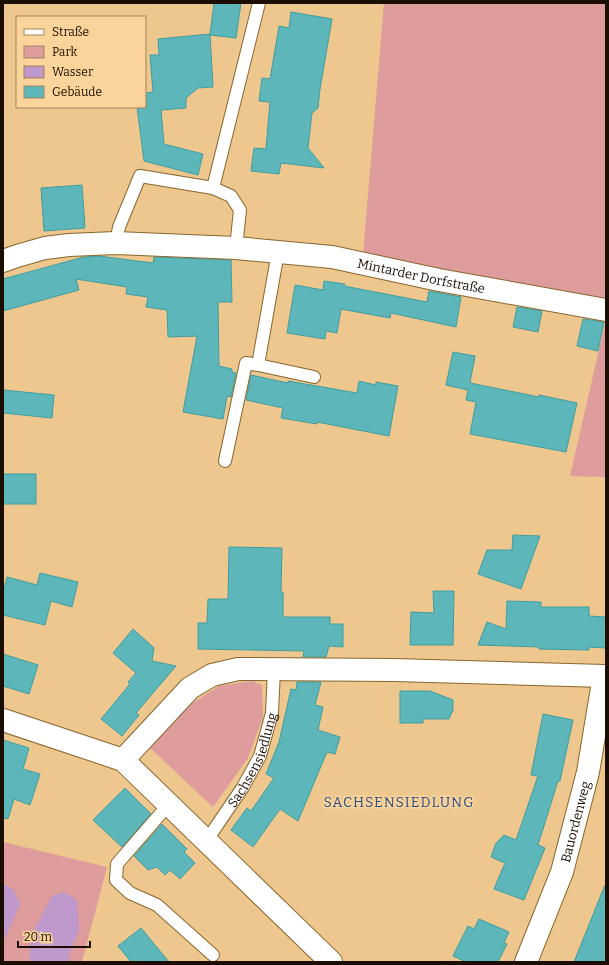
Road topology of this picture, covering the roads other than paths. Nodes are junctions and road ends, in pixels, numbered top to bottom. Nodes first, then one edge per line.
1 (259, 3) edge
2 (213, 188) junction
3 (116, 243) junction
4 (236, 248) junction
5 (278, 252) junction
6 (3, 261) edge
7 (606, 310) edge
8 (258, 365) junction
9 (314, 377) dead end
10 (225, 461) dead end
11 (274, 670) junction
12 (605, 676) edge
13 (3, 720) edge
14 (124, 760) junction
15 (169, 804) junction
16 (206, 840) junction
17 (213, 955) dead end
18 (331, 962) edge
19 (526, 962) edge

1 - 2 lane
2 - 3 lane
2 - 4 lane
3 - 4 street, Mintarder Dorfstraße
3 - 6 street, Mintarder Dorfstraße
4 - 5 street, Mintarder Dorfstraße
5 - 7 street, Mintarder Dorfstraße
5 - 8 lane
8 - 9 lane
8 - 10 lane
11 - 12 street, Bauordenweg
11 - 14 street
11 - 16 lane, Sachsensiedlung
12 - 19 street, Bauordenweg
13 - 14 street
14 - 15 street
15 - 16 street
15 - 17 lane
16 - 18 street

